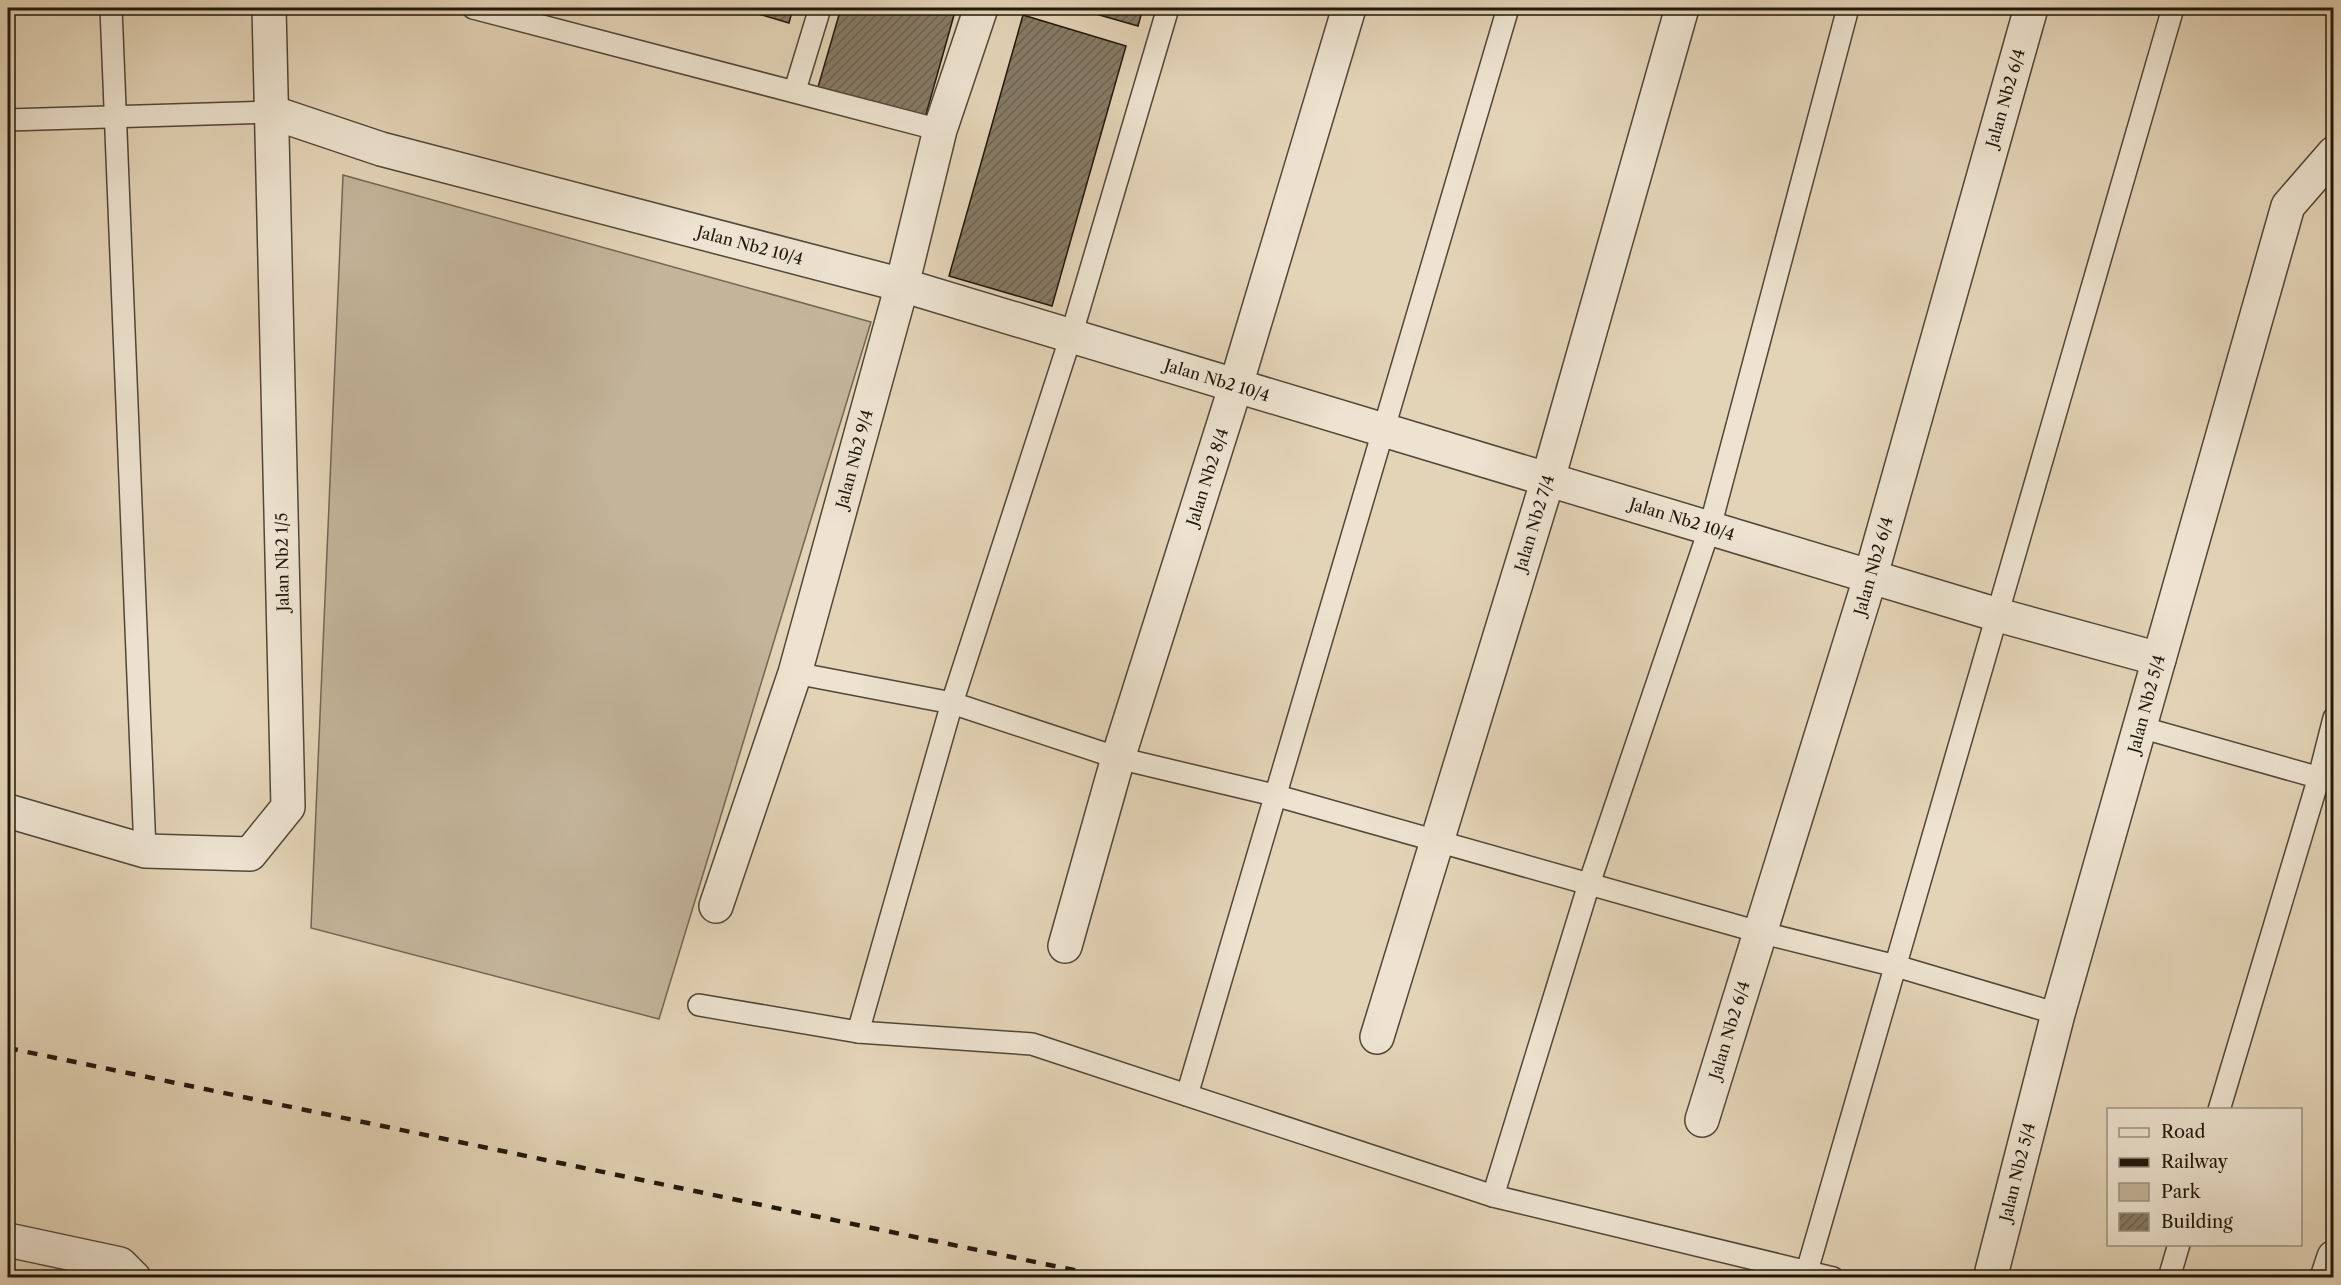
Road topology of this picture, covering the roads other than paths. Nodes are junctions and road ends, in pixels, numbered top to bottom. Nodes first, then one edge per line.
1 (111, 8) edge
2 (269, 8) edge
3 (473, 8) edge
4 (820, 8) edge
5 (981, 8) edge
6 (1168, 8) edge
7 (1349, 8) edge
8 (1508, 8) edge
9 (1682, 8) edge
10 (1848, 8) edge
11 (2031, 8) edge
12 (2173, 8) edge
13 (795, 90) junction
14 (271, 112) junction
15 (116, 117) junction
16 (8, 120) edge
17 (940, 130) junction
18 (2334, 153) edge
19 (902, 285) junction
20 (1071, 336) junction
21 (1236, 385) junction
22 (1384, 430) junction
23 (1548, 478) junction
24 (1710, 527) junction
25 (1871, 575) junction
26 (1998, 615) junction
27 (2159, 659) junction
28 (795, 674) junction
29 (952, 703) junction
30 (2334, 718) edge
31 (2140, 727) junction
32 (1118, 758) junction
33 (2326, 779) edge
34 (1274, 795) junction
35 (8, 811) edge
36 (1436, 839) junction
37 (145, 852) junction
38 (1589, 884) junction
39 (716, 906) dead end
40 (1759, 932) junction
41 (1065, 946) dead end
42 (1896, 966) junction
43 (699, 1005) dead end
44 (2058, 1014) junction
45 (858, 1032) junction
46 (1377, 1037) dead end
47 (1187, 1095) junction
48 (2221, 1108) edge
49 (1702, 1120) dead end
50 (1493, 1196) junction
51 (8, 1240) edge
52 (2179, 1246) edge
53 (2334, 1257) edge
54 (1807, 1271) junction
55 (1992, 1274) edge
56 (134, 1278) edge
57 (1833, 1278) edge
58 (2169, 1278) edge
59 (2327, 1278) edge

1 - 15 lane
2 - 14 street, Jalan Nb2 1/5
3 - 13 lane
4 - 13 lane
5 - 17 street, Jalan Nb2 9/4
6 - 20 lane
7 - 21 street, Jalan Nb2 8/4
8 - 22 lane
9 - 23 street, Jalan Nb2 7/4
10 - 24 lane
11 - 25 street, Jalan Nb2 6/4
12 - 26 lane
13 - 17 lane
14 - 15 lane
14 - 19 street, Jalan Nb2 10/4
14 - 37 street, Jalan Nb2 1/5
15 - 16 lane
15 - 37 lane
17 - 19 street, Jalan Nb2 9/4
18 - 27 street, Jalan Nb2 5/4
19 - 20 street, Jalan Nb2 10/4
19 - 28 street, Jalan Nb2 9/4
20 - 21 street, Jalan Nb2 10/4
20 - 29 lane
21 - 22 street, Jalan Nb2 10/4
21 - 32 street, Jalan Nb2 8/4
22 - 23 street, Jalan Nb2 10/4
22 - 34 lane
23 - 24 street, Jalan Nb2 10/4
23 - 36 street, Jalan Nb2 7/4
24 - 25 street, Jalan Nb2 10/4
24 - 38 lane
25 - 26 street, Jalan Nb2 10/4
25 - 40 street, Jalan Nb2 6/4
26 - 27 street, Jalan Nb2 10/4
26 - 42 lane
27 - 31 street, Jalan Nb2 5/4
28 - 29 lane
28 - 39 street, Jalan Nb2 9/4
29 - 32 lane
29 - 45 lane
30 - 33 lane
31 - 33 lane
31 - 44 street, Jalan Nb2 5/4
32 - 34 lane
32 - 41 street, Jalan Nb2 8/4
33 - 48 lane
34 - 36 lane
34 - 47 lane
35 - 37 street, Jalan Nb2 1/5
36 - 38 lane
36 - 46 street, Jalan Nb2 7/4
38 - 40 lane
38 - 50 lane
40 - 42 lane
40 - 49 street, Jalan Nb2 6/4
42 - 44 lane
42 - 54 lane
43 - 45 lane
44 - 55 street, Jalan Nb2 5/4
45 - 47 lane
47 - 50 lane
50 - 54 lane
51 - 56 street
52 - 58 lane
53 - 59 street
54 - 57 lane

